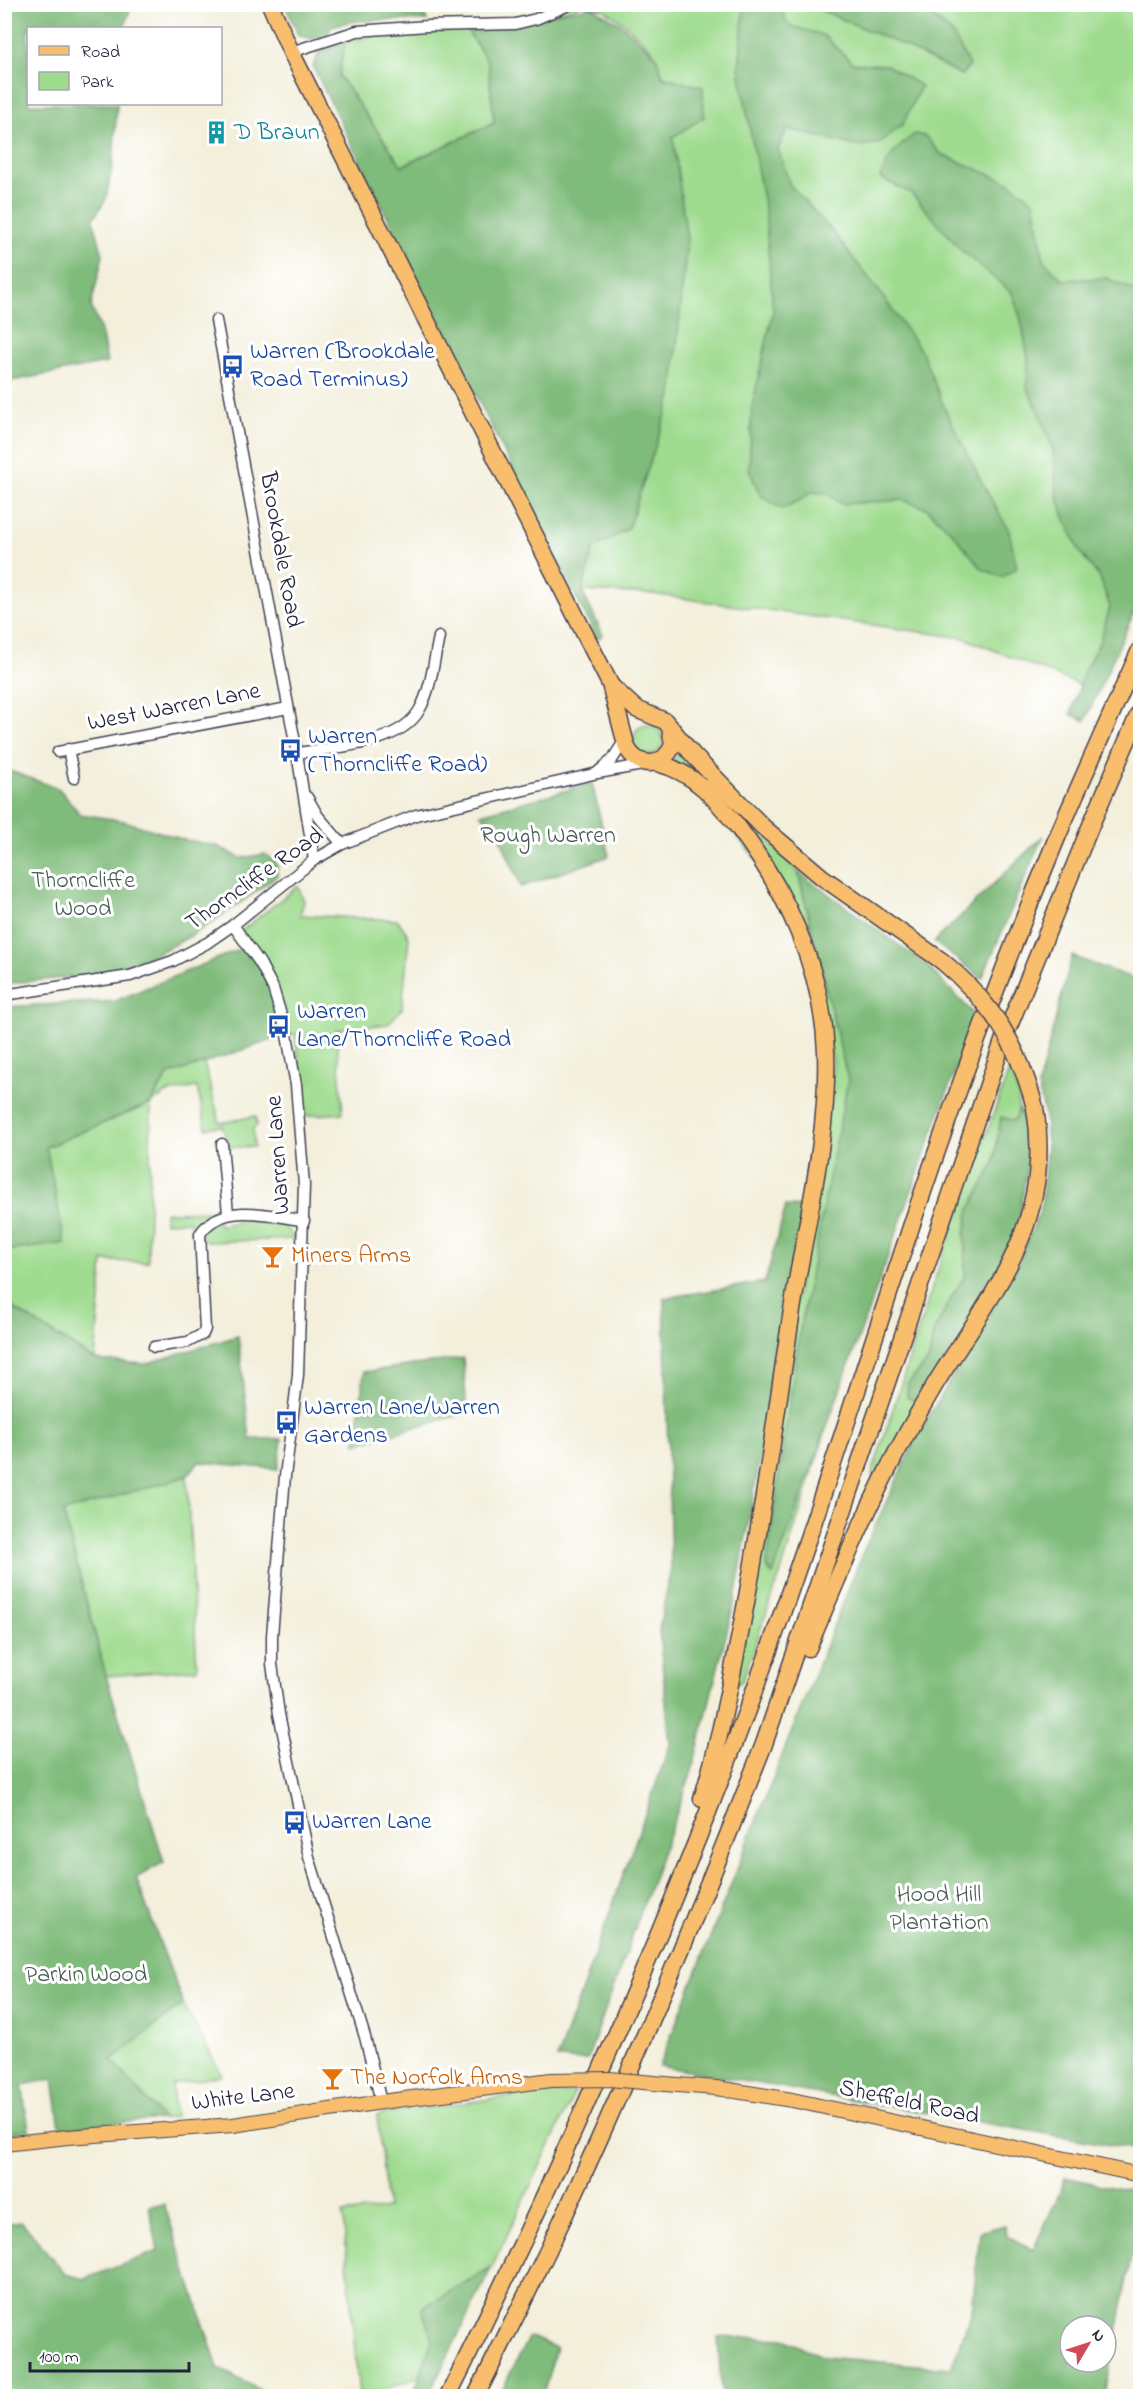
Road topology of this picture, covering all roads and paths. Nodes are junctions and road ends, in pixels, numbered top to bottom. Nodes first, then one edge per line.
1 (270, 4) edge
2 (571, 4) edge
3 (291, 52) junction
4 (216, 320) dead end
5 (439, 637) dead end
6 (1140, 650) edge
7 (610, 684) junction
8 (288, 708) junction
9 (1140, 711) edge
10 (648, 715) junction
11 (670, 727) junction
12 (625, 739) junction
13 (297, 753) junction
14 (653, 763) junction
15 (598, 773) junction
16 (74, 778) dead end
17 (303, 789) junction
18 (342, 844) junction
19 (314, 860) junction
20 (233, 925) junction
21 (4, 995) edge
22 (222, 1144) dead end
23 (228, 1214) junction
24 (304, 1221) junction
25 (154, 1347) dead end
26 (764, 1744) junction
27 (654, 1942) junction
28 (665, 2084) joint
29 (381, 2102) junction
30 (4, 2144) edge
31 (1140, 2175) edge
32 (448, 2397) edge
33 (476, 2397) edge

1 - 3 highway
2 - 3 street
3 - 7 highway
4 - 8 street, Brookdale Road
5 - 13 street
6 - 27 highway
7 - 10 highway
7 - 12 highway
8 - 13 street, Brookdale Road
8 - 16 street, West Warren Lane
9 - 26 highway
10 - 11 highway
10 - 12 highway
11 - 14 highway
11 - 26 highway, bridge
12 - 14 highway
12 - 15 street
13 - 17 street, Brookdale Road
14 - 15 street, Thorncliffe Road
14 - 27 highway
15 - 18 street, Thorncliffe Road
17 - 18 street, Brookdale Road
17 - 19 street, Brookdale Road
18 - 19 street, Thorncliffe Road
19 - 20 street, Thorncliffe Road
20 - 21 street, Thorncliffe Road
20 - 24 street, Warren Lane
22 - 23 street
23 - 24 street
23 - 25 street
24 - 29 street, Warren Lane
26 - 33 highway
27 - 32 highway
28 - 29 main road, White Lane, bridge
28 - 31 main road, Sheffield Road
29 - 30 main road, White Lane

